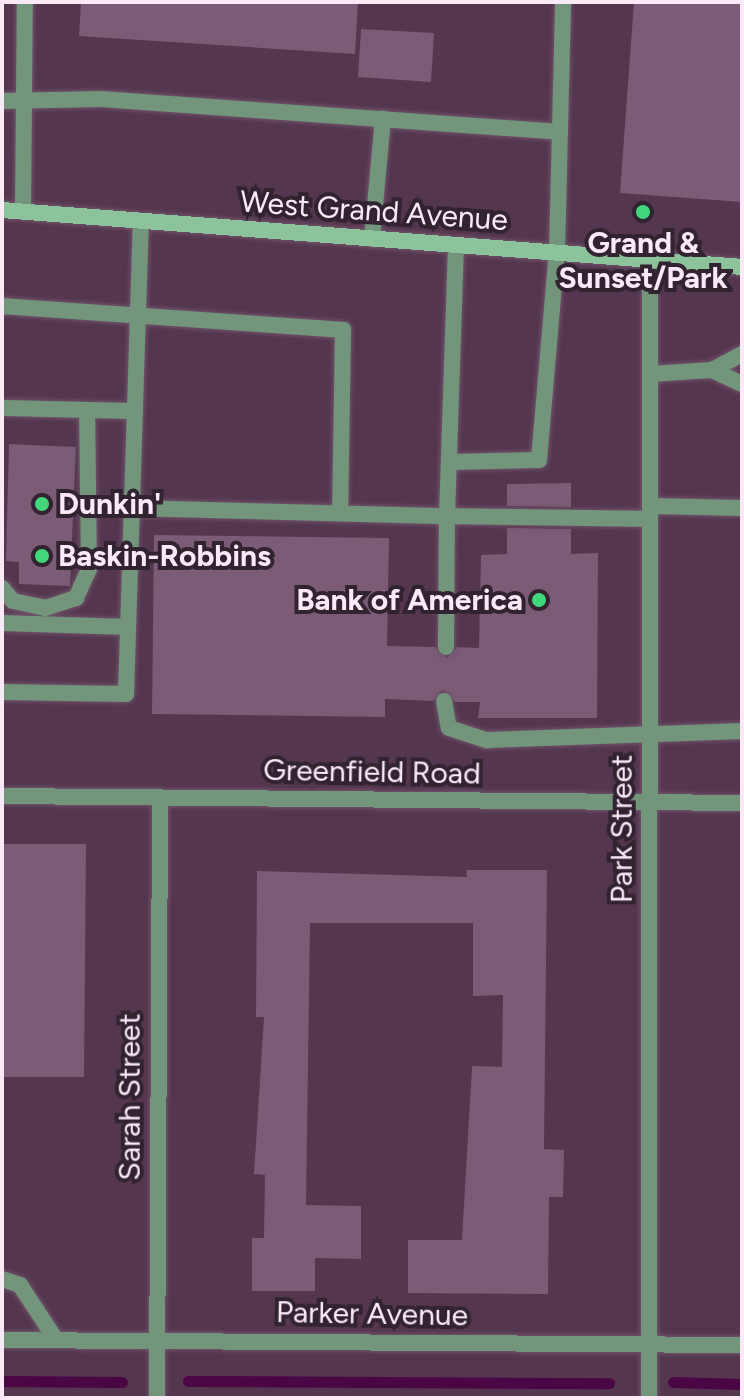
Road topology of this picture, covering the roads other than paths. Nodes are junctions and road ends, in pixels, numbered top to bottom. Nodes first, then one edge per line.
1 (25, 2) edge
2 (563, 2) edge
3 (2, 101) edge
4 (24, 103) junction
5 (383, 119) junction
6 (560, 132) junction
7 (2, 210) edge
8 (23, 211) junction
9 (141, 221) junction
10 (372, 239) junction
11 (456, 245) junction
12 (557, 252) junction
13 (650, 260) junction
14 (742, 267) edge
15 (2, 306) edge
16 (137, 321) junction
17 (742, 354) edge
18 (712, 370) junction
19 (650, 374) junction
20 (742, 384) edge
21 (2, 408) edge
22 (87, 410) junction
23 (135, 411) junction
24 (449, 462) junction
25 (132, 508) junction
26 (742, 508) edge
27 (340, 511) junction
28 (650, 513) junction
29 (447, 516) junction
30 (2, 588) edge
31 (2, 623) edge
32 (128, 627) junction
33 (446, 647) dead end
34 (2, 692) edge
35 (444, 701) dead end
36 (742, 731) edge
37 (650, 737) junction
38 (2, 796) edge
39 (160, 797) junction
40 (650, 803) junction
41 (742, 803) edge
42 (2, 1279) edge
43 (2, 1340) edge
44 (56, 1340) junction
45 (156, 1340) junction
46 (649, 1345) junction
47 (742, 1345) edge
48 (157, 1398) edge
49 (649, 1398) edge

1 - 4 street
2 - 6 street
3 - 4 street
4 - 5 street
4 - 8 street
5 - 6 street
5 - 10 street
6 - 12 street
7 - 8 main road, West Grand Avenue
8 - 9 main road, West Grand Avenue
9 - 10 main road, West Grand Avenue
9 - 16 street
10 - 11 main road, West Grand Avenue
11 - 12 main road, West Grand Avenue
11 - 24 street
12 - 13 main road, West Grand Avenue
12 - 24 street
13 - 14 main road, West Grand Avenue
13 - 19 street, Park Street
15 - 16 street
16 - 23 street
16 - 27 street
17 - 18 street
18 - 19 street
18 - 20 street
19 - 28 street, Park Street
21 - 22 street
22 - 23 street
22 - 30 street
23 - 25 street
24 - 29 street
25 - 27 street
25 - 32 street
26 - 28 street
27 - 29 street
28 - 29 street
28 - 37 street, Park Street
29 - 33 street
31 - 32 street
32 - 34 street
35 - 37 street
36 - 37 street
37 - 40 street, Park Street
38 - 39 street, Greenfield Road
39 - 40 street, Greenfield Road
39 - 45 street, Sarah Street
40 - 41 street, Greenfield Road
40 - 46 street, Park Street
42 - 44 street
43 - 44 street, Parker Avenue
44 - 45 street, Parker Avenue
45 - 46 street, Parker Avenue
45 - 48 street, Sarah Street
46 - 47 street, Parker Avenue
46 - 49 street, Park Street

